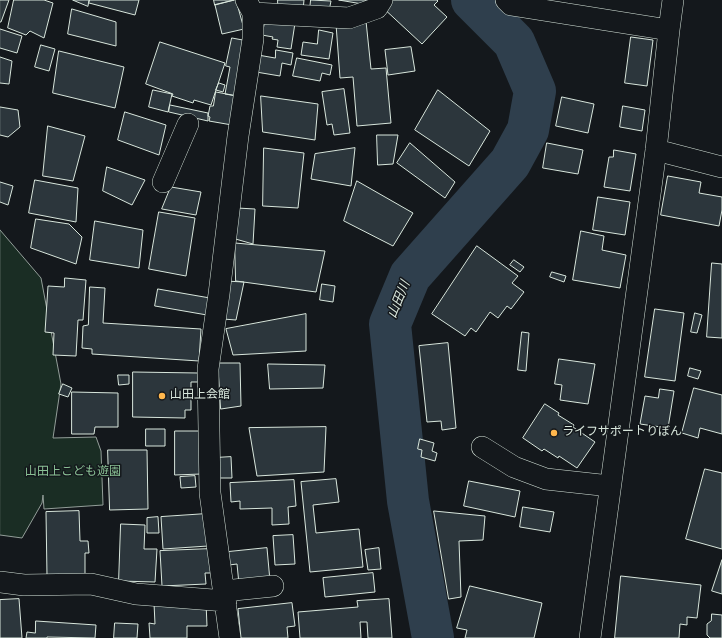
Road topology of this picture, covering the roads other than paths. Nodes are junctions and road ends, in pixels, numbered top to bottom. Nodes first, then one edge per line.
1 (382, 0) edge
2 (506, 0) edge
3 (673, 0) edge
4 (249, 6) edge
5 (668, 30) junction
6 (188, 124) dead end
7 (656, 150) junction
8 (722, 167) edge
9 (162, 182) dead end
10 (482, 447) dead end
11 (610, 486) junction
12 (0, 582) edge
13 (273, 586) dead end
14 (225, 596) junction
15 (230, 638) edge
16 (590, 638) edge

1 - 4 street
2 - 5 street
3 - 5 street
4 - 14 street
5 - 7 street
6 - 9 street
7 - 8 street
7 - 11 street
10 - 11 street
11 - 16 street
12 - 14 street
13 - 14 street
14 - 15 street

